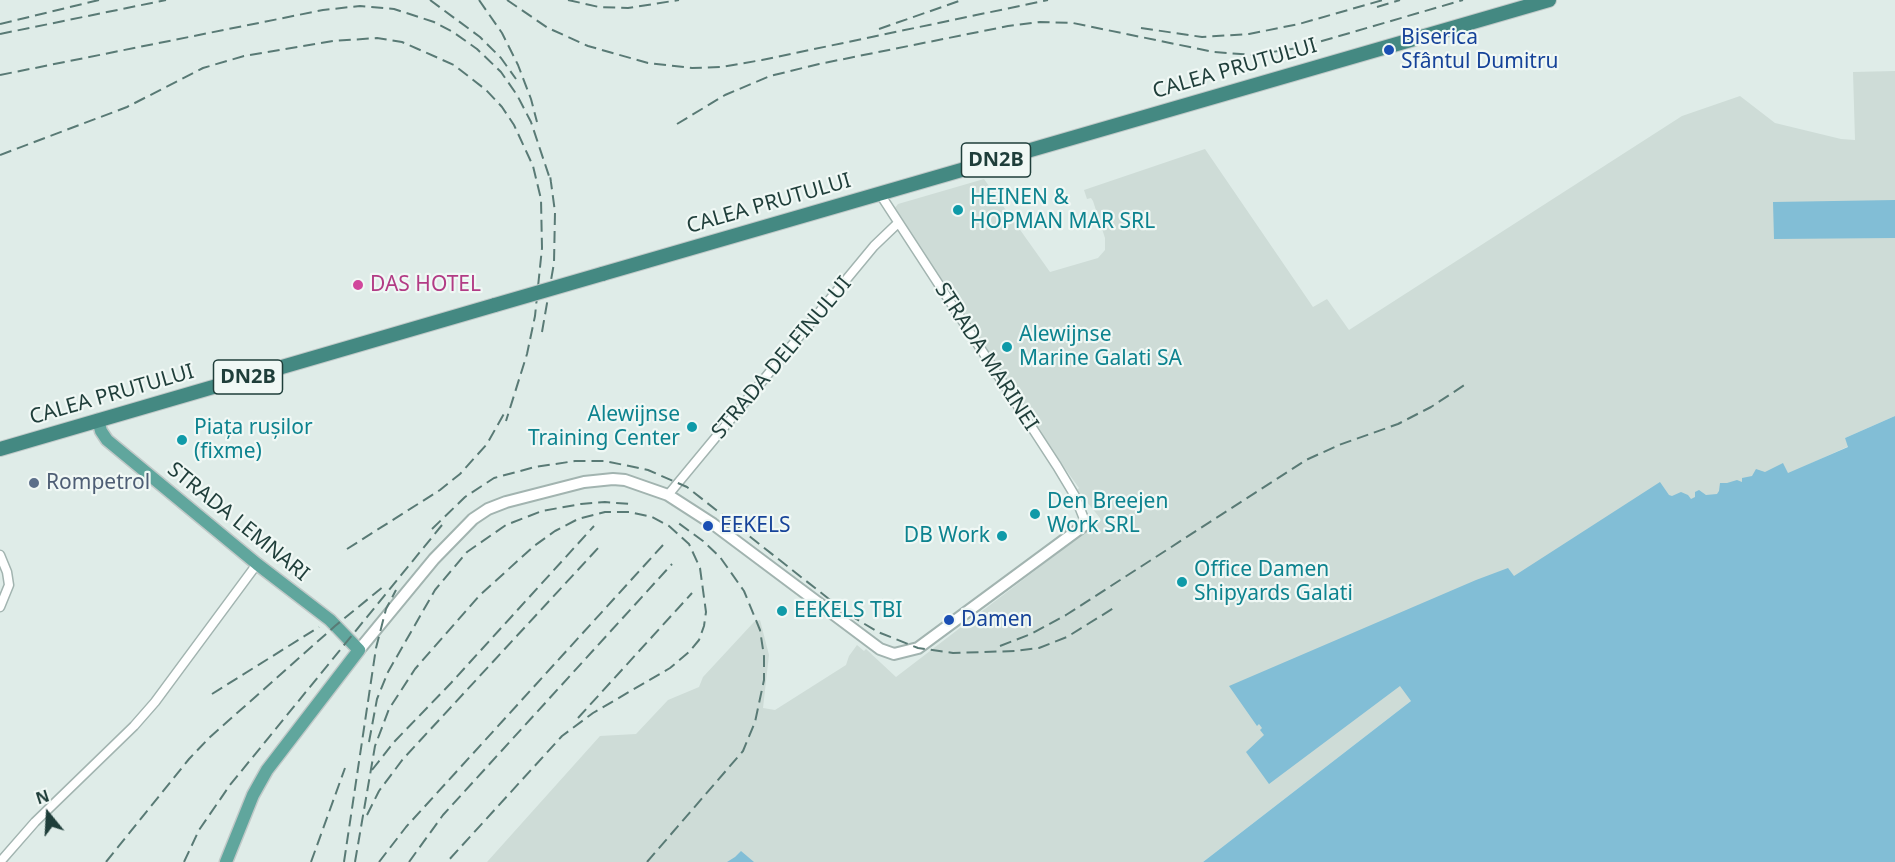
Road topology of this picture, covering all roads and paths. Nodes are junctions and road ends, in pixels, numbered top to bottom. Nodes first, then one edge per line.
1 (1549, 0) edge
2 (880, 194) junction
3 (898, 223) junction
4 (98, 420) junction
5 (0, 449) edge
6 (668, 495) junction
7 (1086, 524) joint
8 (0, 555) edge
9 (257, 564) junction
10 (0, 607) edge
11 (359, 650) junction
12 (0, 862) edge
13 (226, 862) edge

1 - 2 highway, CALEA PRUTULUI / DN2B
2 - 3 street, STRADA MARINEI
2 - 4 highway, CALEA PRUTULUI / DN2B, bridge
3 - 6 street, STRADA DELFINULUI
3 - 7 street, STRADA MARINEI
4 - 5 highway, CALEA PRUTULUI / DN2B
4 - 9 main road, STRADA LEMNARI
6 - 7 street
6 - 11 street
8 - 10 street
9 - 11 main road, STRADA LEMNARI
9 - 12 street
11 - 13 main road

